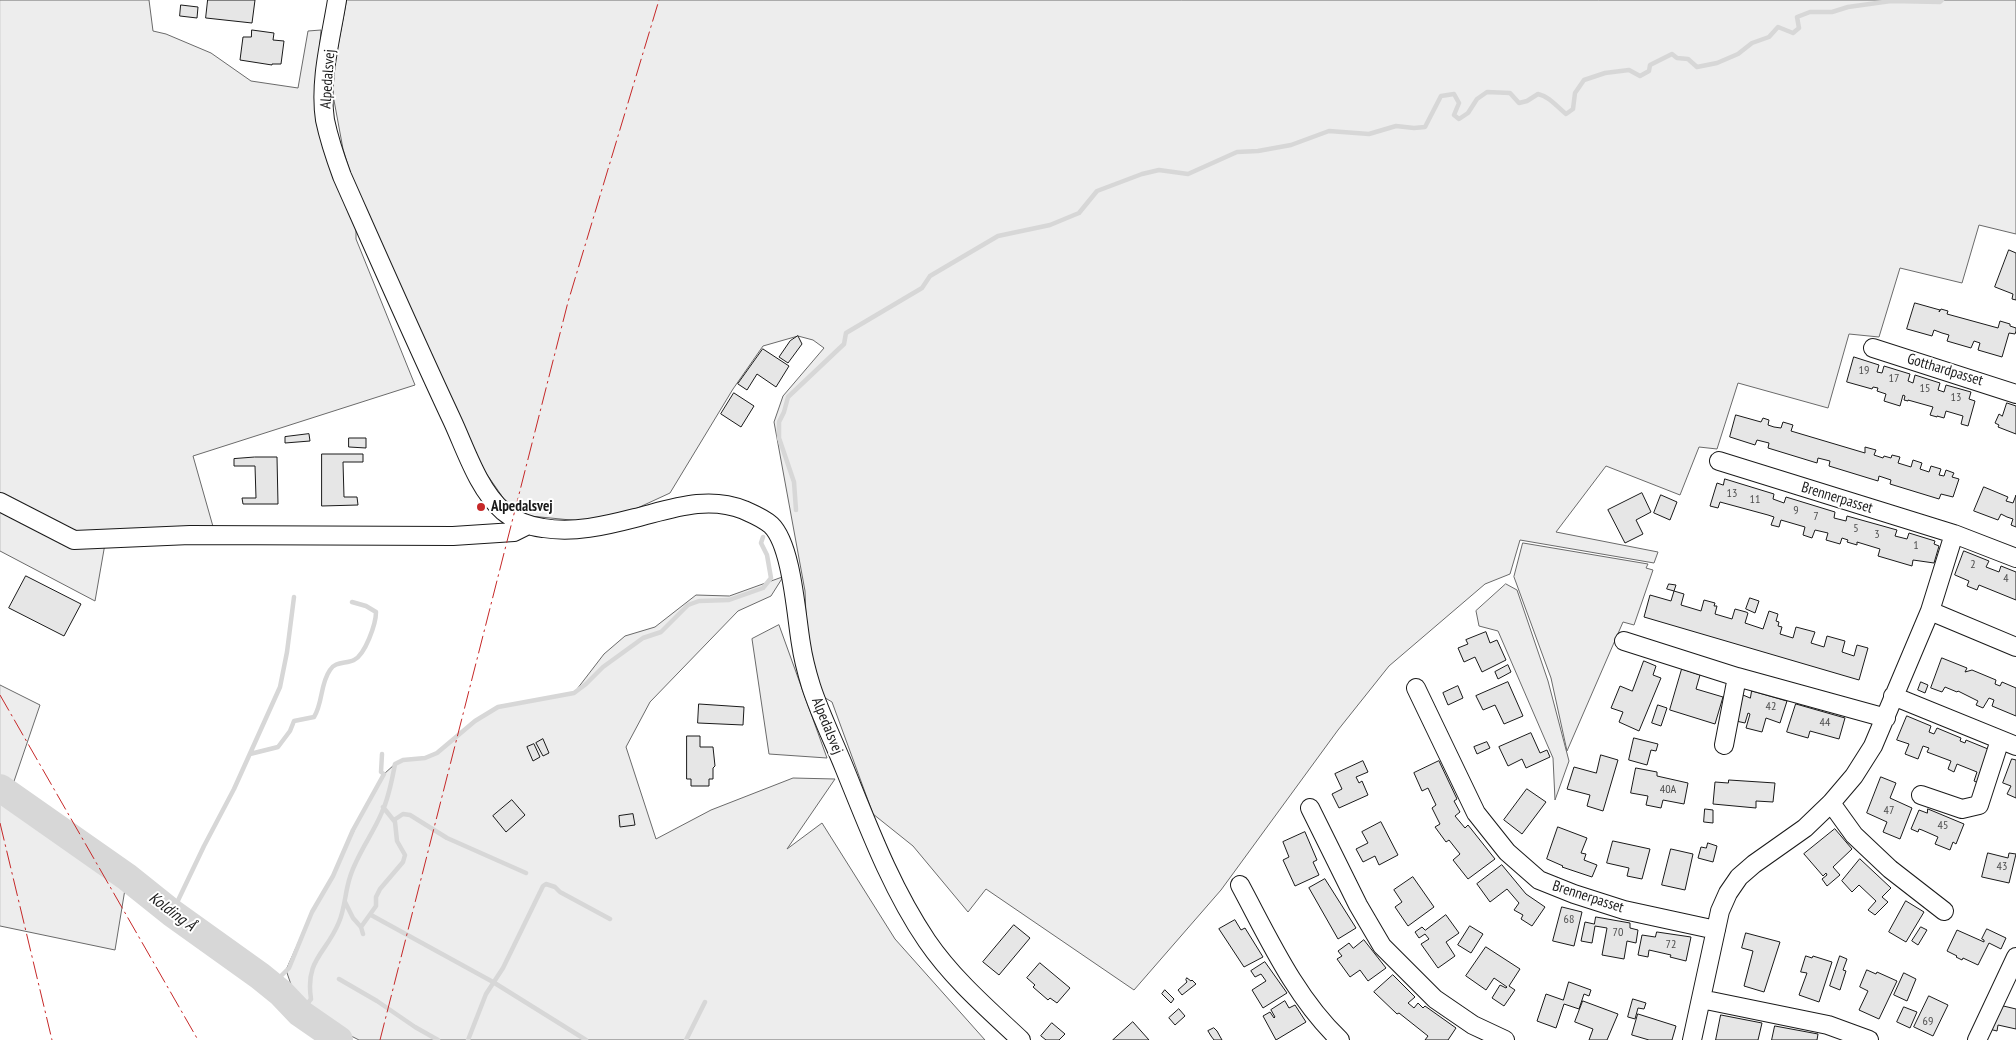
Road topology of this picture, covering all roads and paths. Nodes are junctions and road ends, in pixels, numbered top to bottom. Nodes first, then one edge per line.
1 (337, 0) edge
2 (1873, 348) dead end
3 (2016, 394) edge
4 (1719, 461) dead end
5 (0, 502) edge
6 (526, 526) junction
7 (1954, 534) junction
8 (2016, 558) edge
9 (1930, 611) junction
10 (1624, 641) dead end
11 (2016, 647) edge
12 (1737, 677) junction
13 (1416, 688) dead end
14 (1893, 696) junction
15 (1886, 718) junction
16 (2008, 743) edge
17 (1724, 745) dead end
18 (1921, 795) dead end
19 (1831, 803) junction
20 (1310, 808) dead end
21 (1240, 885) dead end
22 (1944, 911) dead end
23 (1716, 930) junction
24 (2016, 957) edge
25 (1701, 999) junction
26 (1021, 1040) edge
27 (1340, 1040) edge
28 (1505, 1040) edge
29 (1692, 1040) edge
30 (1869, 1040) edge
31 (1977, 1040) edge

1 - 6 street, Alpedalsvej
2 - 3 street, Gotthardpasset
4 - 7 street, Brennerpasset
5 - 6 street, Alpedalsvej
6 - 26 street, Alpedalsvej
7 - 8 street, Brennerpasset
7 - 9 street
9 - 11 street
9 - 14 street
10 - 12 street
12 - 15 street
12 - 17 street
13 - 23 street, Brennerpasset
14 - 15 street
14 - 16 street
15 - 19 street
16 - 18 street
19 - 22 street
19 - 23 street
20 - 28 street
21 - 27 street
23 - 25 street
24 - 31 street
25 - 29 street
25 - 30 street

